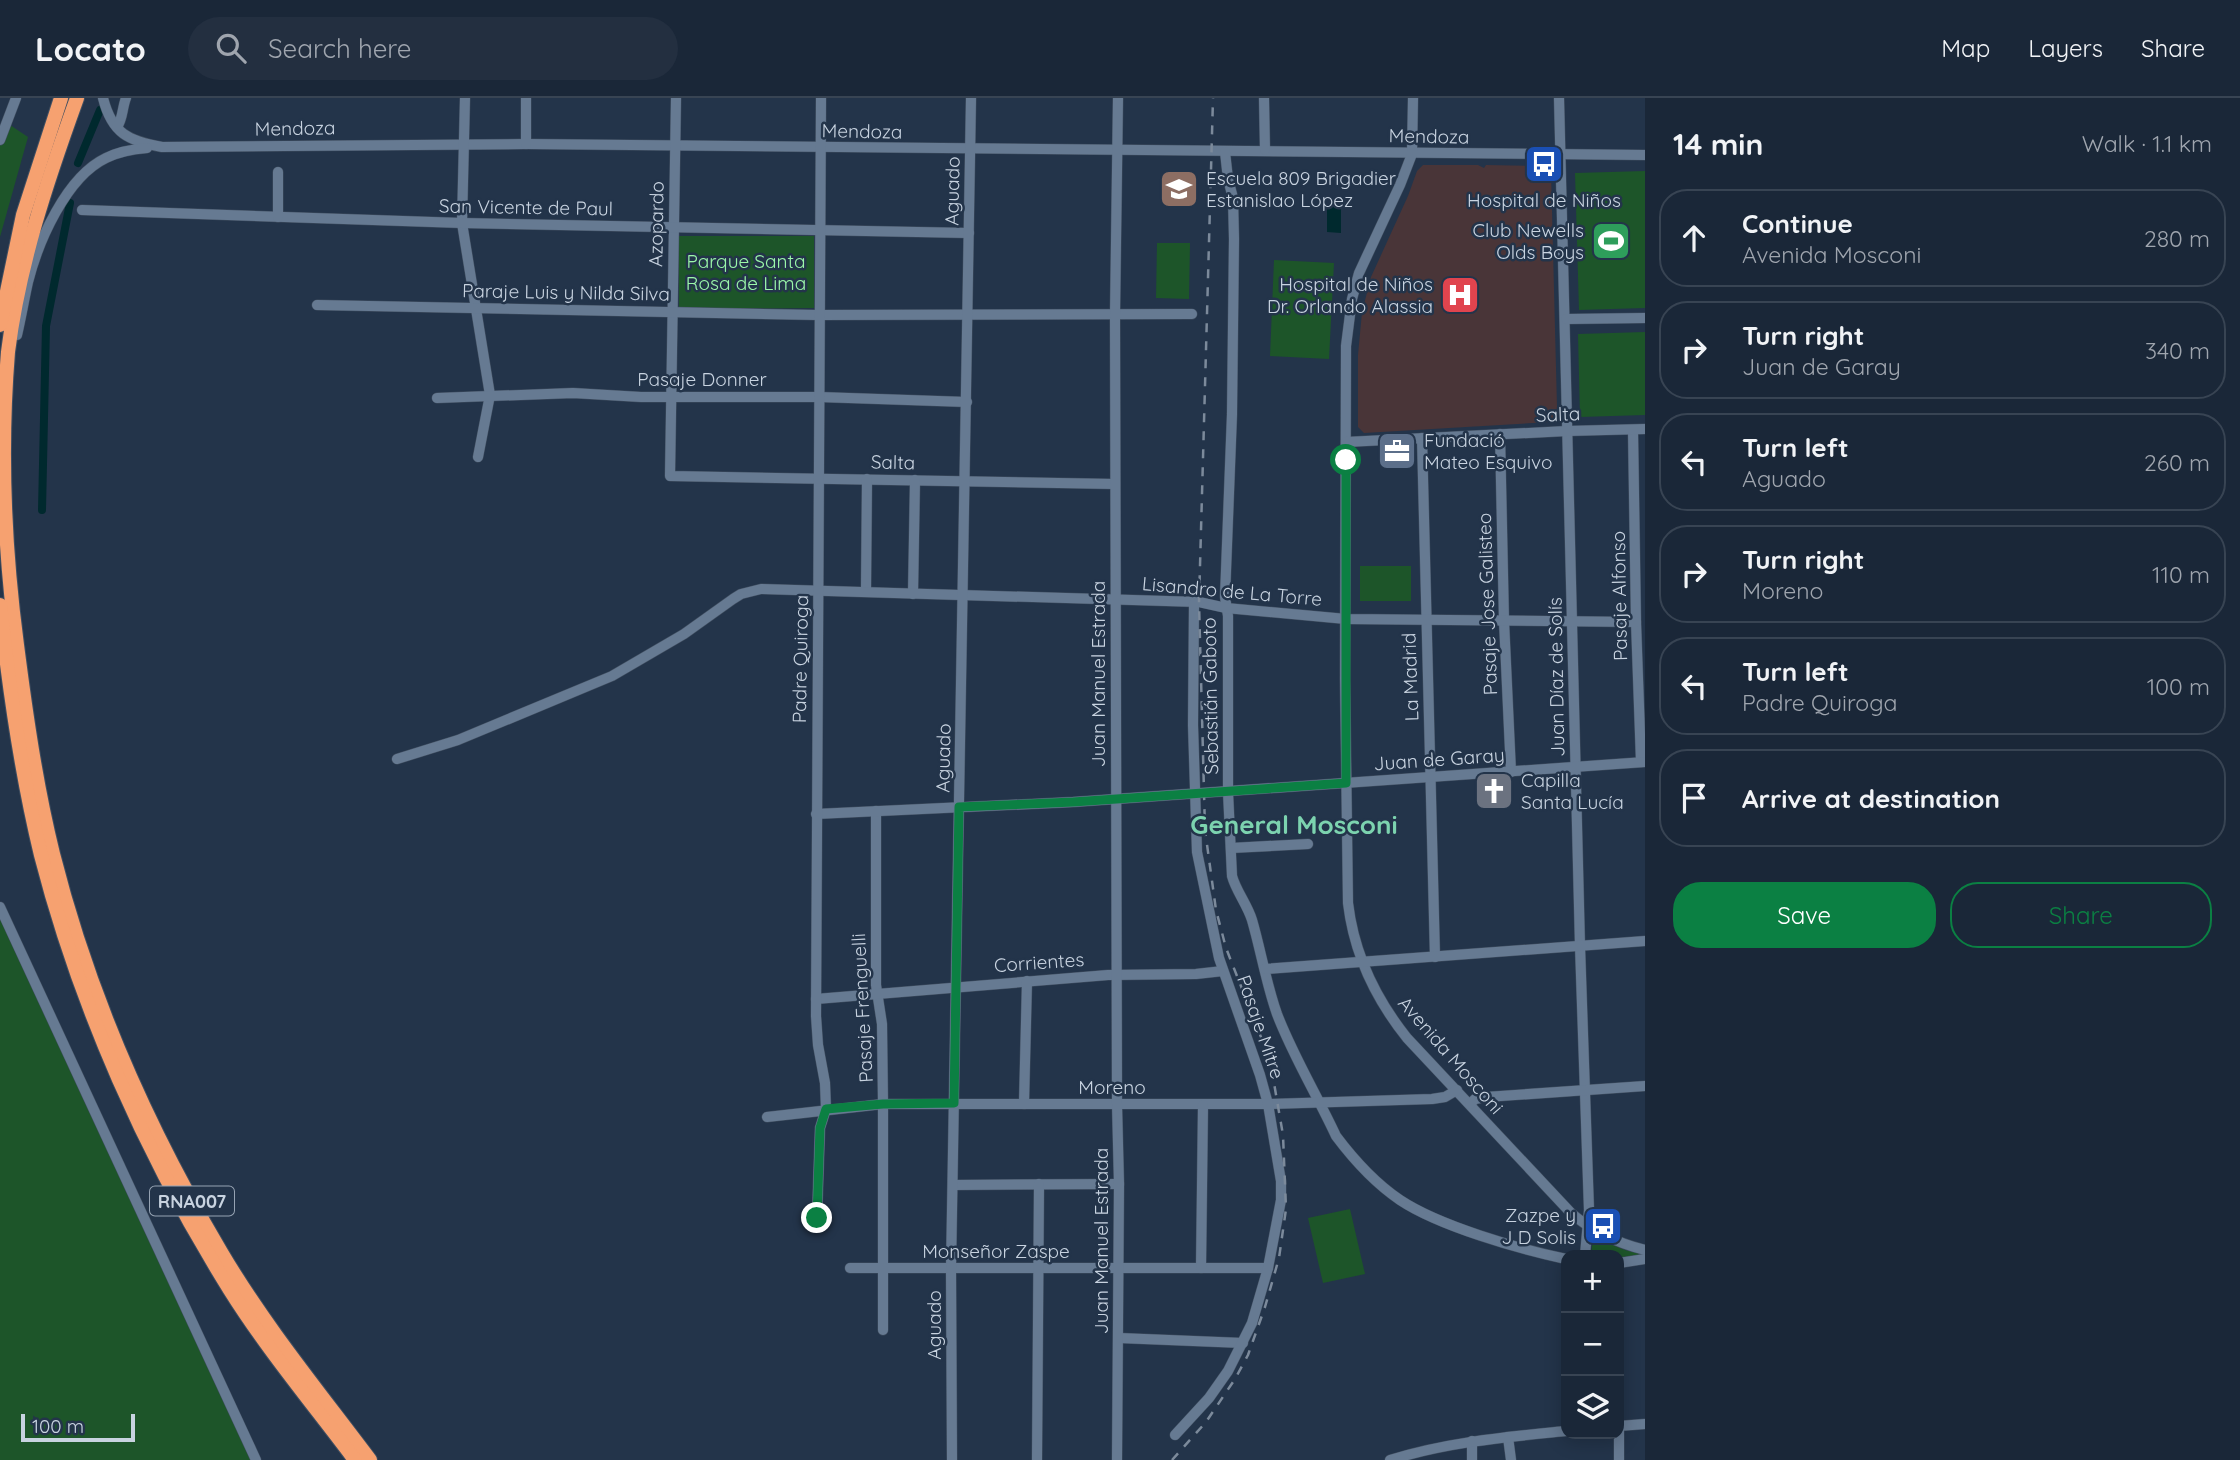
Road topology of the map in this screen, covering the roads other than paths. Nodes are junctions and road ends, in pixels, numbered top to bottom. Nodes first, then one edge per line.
1 (16, 98) edge
2 (61, 98) edge
3 (76, 98) edge
4 (103, 98) edge
5 (126, 98) edge
6 (465, 98) edge
7 (526, 98) edge
8 (676, 98) edge
9 (821, 98) edge
10 (971, 98) edge
11 (1118, 98) edge
12 (1264, 98) edge
13 (1413, 98) edge
14 (1559, 98) edge
15 (117, 127) junction
16 (0, 140) edge
17 (464, 144) junction
18 (526, 144) junction
19 (162, 146) junction
20 (675, 146) junction
21 (820, 148) junction
22 (971, 149) junction
23 (1118, 150) junction
24 (1265, 150) junction
25 (1225, 152) junction
26 (1412, 153) junction
27 (1561, 155) junction
28 (1645, 155) edge
29 (278, 172) dead end
30 (82, 210) dead end
31 (278, 217) junction
32 (462, 223) junction
33 (674, 228) junction
34 (819, 231) junction
35 (969, 233) junction
36 (317, 304) dead end
37 (475, 307) junction
38 (673, 312) junction
39 (968, 314) junction
40 (1192, 314) dead end
41 (818, 315) junction
42 (1115, 315) junction
43 (1645, 318) edge
44 (1566, 319) junction
45 (0, 325) edge
46 (6, 376) junction
47 (490, 395) junction
48 (671, 397) junction
49 (819, 397) junction
50 (437, 398) dead end
51 (967, 402) junction
52 (1645, 429) edge
53 (1633, 430) junction
54 (1567, 431) junction
55 (1500, 434) junction
56 (1422, 438) junction
57 (1346, 442) junction
58 (478, 457) dead end
59 (670, 476) joint
60 (817, 478) junction
61 (867, 479) junction
62 (915, 480) junction
63 (965, 480) junction
64 (1115, 484) junction
65 (818, 589) junction
66 (866, 591) junction
67 (913, 594) junction
68 (1641, 594) edge
69 (964, 595) junction
70 (1116, 599) junction
71 (1194, 603) junction
72 (0, 605) edge
73 (1226, 608) junction
74 (1346, 619) junction
75 (1425, 621) junction
76 (1504, 621) junction
77 (1572, 622) junction
78 (1636, 622) junction
79 (397, 759) dead end
80 (1643, 762) edge
81 (1575, 766) junction
82 (1511, 772) junction
83 (1430, 778) junction
84 (1346, 783) junction
85 (1228, 792) junction
86 (1195, 794) junction
87 (1116, 799) junction
88 (959, 807) junction
89 (876, 811) junction
90 (816, 814) junction
91 (1308, 844) dead end
92 (1231, 848) junction
93 (54, 878) junction
94 (0, 907) edge
95 (64, 913) junction
96 (1645, 941) edge
97 (1580, 946) junction
98 (1435, 957) junction
99 (1362, 962) junction
100 (1265, 969) junction
101 (1223, 971) junction
102 (1118, 976) junction
103 (1027, 981) junction
104 (956, 986) junction
105 (878, 994) junction
106 (816, 999) junction
107 (1645, 1086) edge
108 (1457, 1090) junction
109 (1586, 1091) junction
110 (954, 1103) junction
111 (1321, 1103) junction
112 (883, 1104) junction
113 (1024, 1104) junction
114 (1117, 1104) junction
115 (1268, 1104) junction
116 (1469, 1104) junction
117 (1203, 1105) junction
118 (826, 1109) junction
119 (767, 1117) dead end
120 (1039, 1184) junction
121 (1119, 1184) junction
122 (953, 1185) junction
123 (817, 1218) dead end
124 (1586, 1226) junction
125 (1585, 1250) edge
126 (1645, 1250) edge
127 (1561, 1258) edge
128 (1645, 1259) edge
129 (1624, 1262) edge
130 (849, 1268) dead end
131 (883, 1268) junction
132 (1201, 1268) junction
133 (1268, 1268) junction
134 (951, 1269) junction
135 (1038, 1269) junction
136 (1119, 1269) junction
137 (883, 1330) dead end
138 (1119, 1338) junction
139 (1243, 1343) junction
140 (1645, 1423) edge
141 (1624, 1425) edge
142 (1561, 1432) edge
143 (1175, 1435) dead end
144 (1508, 1437) junction
145 (1619, 1439) edge
146 (1472, 1441) junction
147 (1411, 1457) edge
148 (256, 1460) edge
149 (355, 1460) edge
150 (370, 1460) edge
151 (952, 1460) edge
152 (1037, 1460) edge
153 (1117, 1460) edge
154 (1391, 1460) edge
155 (1472, 1460) edge
156 (1511, 1460) edge
157 (1619, 1460) edge

1 - 16 street
2 - 45 highway
3 - 46 highway, RNA007
4 - 15 street
5 - 15 street
6 - 17 street
7 - 18 street
8 - 20 street, Azopardo
9 - 21 street, Padre Quiroga
10 - 22 street, Aguado
11 - 23 street, Juan Manuel Estrada
12 - 24 street
13 - 26 street, Avenida Mosconi
14 - 27 street, Juan Díaz de Solís
15 - 19 street, Mendoza
17 - 18 street, Mendoza
17 - 19 street, Mendoza
17 - 32 street
18 - 20 street, Mendoza
19 - 46 street
20 - 21 street, Mendoza
20 - 33 street, Azopardo
21 - 22 street, Mendoza
21 - 34 street, Padre Quiroga
22 - 23 street, Mendoza
22 - 35 street, Aguado
23 - 25 street, Mendoza
23 - 42 street, Juan Manuel Estrada
24 - 25 street, Mendoza
24 - 26 street, Mendoza
25 - 73 street, Sebastián Gaboto
26 - 27 street, Mendoza
26 - 57 street, Avenida Mosconi
27 - 28 street, Mendoza
27 - 44 street, Juan Díaz de Solís
29 - 31 street
30 - 31 street, San Vicente de Paul
31 - 32 street, San Vicente de Paul
32 - 33 street, San Vicente de Paul
32 - 37 street
33 - 34 street, San Vicente de Paul
33 - 38 street, Azopardo
34 - 35 street, San Vicente de Paul
34 - 41 street, Padre Quiroga
35 - 39 street, Aguado
36 - 37 street, Paraje Luis y Nilda Silva
37 - 38 street, Paraje Luis y Nilda Silva
37 - 47 street
38 - 41 street, Paraje Luis y Nilda Silva
38 - 48 street, Azopardo
39 - 41 street, Paraje Luis y Nilda Silva
39 - 42 street, Paraje Luis y Nilda Silva
39 - 51 street, Aguado
40 - 42 street, Paraje Luis y Nilda Silva
41 - 49 street, Padre Quiroga
42 - 64 street, Juan Manuel Estrada
43 - 44 street
44 - 54 street, Juan Díaz de Solís
46 - 93 highway, RNA007
47 - 48 street, Pasaje Donner
47 - 50 street, Pasaje Donner
47 - 58 street
48 - 49 street, Pasaje Donner
48 - 59 street, Azopardo
49 - 51 street, Pasaje Donner
49 - 60 street, Padre Quiroga
51 - 63 street, Aguado
52 - 53 street, Salta
53 - 54 street, Salta
53 - 68 street, Pasaje Alfonso
54 - 55 street, Salta
54 - 77 street, Juan Díaz de Solís
55 - 56 street, Salta
55 - 76 street, Pasaje Jose Galisteo
56 - 57 street, Salta
56 - 75 street, La Madrid
57 - 74 street, Avenida Mosconi
59 - 60 street, Salta
60 - 61 street, Salta
60 - 65 street, Padre Quiroga
61 - 62 street, Salta
61 - 66 street
62 - 63 street, Salta
62 - 67 street
63 - 64 street, Salta
63 - 69 street, Aguado
64 - 70 street, Juan Manuel Estrada
65 - 66 street, Lisandro de La Torre
65 - 79 street, Lisandro de La Torre
65 - 90 street, Padre Quiroga
66 - 67 street, Lisandro de La Torre
67 - 69 street, Lisandro de La Torre
68 - 78 street, Pasaje Alfonso
69 - 70 street, Lisandro de La Torre
69 - 88 street, Aguado
70 - 71 street, Lisandro de La Torre
70 - 87 street, Juan Manuel Estrada
71 - 73 street, Lisandro de La Torre
71 - 86 street, Pasaje Mitre
72 - 93 highway, RNA007
73 - 74 street, Lisandro de La Torre
73 - 85 street, Sebastián Gaboto
74 - 75 street, Lisandro de La Torre
74 - 84 street, Avenida Mosconi
75 - 76 street, Lisandro de La Torre
75 - 83 street, La Madrid
76 - 77 street, Lisandro de La Torre
76 - 82 street, Pasaje Jose Galisteo
77 - 78 street, Lisandro de La Torre
77 - 81 street, Juan Díaz de Solís
78 - 80 street, Pasaje Alfonso
80 - 81 street, Juan de Garay
81 - 82 street, Juan de Garay
81 - 97 street, Juan Díaz de Solís
82 - 83 street, Juan de Garay
83 - 84 street, Juan de Garay
83 - 98 street, La Madrid
84 - 85 street, Juan de Garay
84 - 99 street, Avenida Mosconi
85 - 86 street, Juan de Garay
85 - 92 street, Sebastián Gaboto
86 - 87 street, Juan de Garay
86 - 101 street, Pasaje Mitre
87 - 88 street, Juan de Garay
87 - 102 street, Juan Manuel Estrada
88 - 89 street, Juan de Garay
88 - 104 street, Aguado
89 - 90 street, Juan de Garay
89 - 105 street, Pasaje Frenguelli
90 - 106 street, Padre Quiroga
91 - 92 street
92 - 100 street, Sebastián Gaboto
93 - 95 highway, RNA007
94 - 148 street
95 - 149 highway, RNA007
95 - 150 highway, RNA007
96 - 97 street
97 - 98 street
97 - 109 street, Juan Díaz de Solís
98 - 99 street
99 - 100 street
99 - 108 street, Avenida Mosconi
100 - 111 street, Sebastián Gaboto
101 - 102 street, Corrientes
101 - 115 street, Pasaje Mitre
102 - 103 street, Corrientes
102 - 114 street, Juan Manuel Estrada
103 - 104 street, Corrientes
103 - 113 street
104 - 105 street, Corrientes
104 - 110 street, Aguado
105 - 106 street, Corrientes
105 - 112 street, Pasaje Frenguelli
106 - 118 street, Padre Quiroga
107 - 109 street
108 - 111 street, Moreno
108 - 116 street, Avenida Mosconi
109 - 116 street
109 - 124 street, Juan Díaz de Solís
110 - 112 street, Moreno
110 - 113 street, Moreno
110 - 122 street, Aguado
111 - 115 street, Moreno
111 - 127 street, Sebastián Gaboto
112 - 118 street, Moreno
112 - 131 street, Pasaje Frenguelli
113 - 114 street, Moreno
114 - 117 street, Moreno
114 - 121 street, Juan Manuel Estrada
115 - 117 street, Moreno
115 - 133 street, Pasaje Mitre
116 - 124 street, Avenida Mosconi
117 - 132 street
118 - 119 street, Moreno
118 - 123 street, Padre Quiroga
120 - 121 street
120 - 122 street
120 - 135 street
121 - 136 street, Juan Manuel Estrada
122 - 134 street, Aguado
124 - 125 street, Juan Díaz de Solís
124 - 126 street, Avenida Mosconi
128 - 129 street
130 - 131 street, Monseñor Zaspe
131 - 134 street, Monseñor Zaspe
131 - 137 street, Pasaje Frenguelli
132 - 133 street, Monseñor Zaspe
132 - 136 street, Monseñor Zaspe
133 - 139 street, Pasaje Mitre
134 - 135 street, Monseñor Zaspe
134 - 151 street, Aguado
135 - 136 street, Monseñor Zaspe
135 - 152 street
136 - 138 street, Juan Manuel Estrada
138 - 139 street
138 - 153 street, Juan Manuel Estrada
139 - 143 street, Pasaje Mitre
140 - 141 street
142 - 144 street
144 - 146 street
144 - 156 street
145 - 157 street
146 - 147 street
146 - 155 street
147 - 154 street

